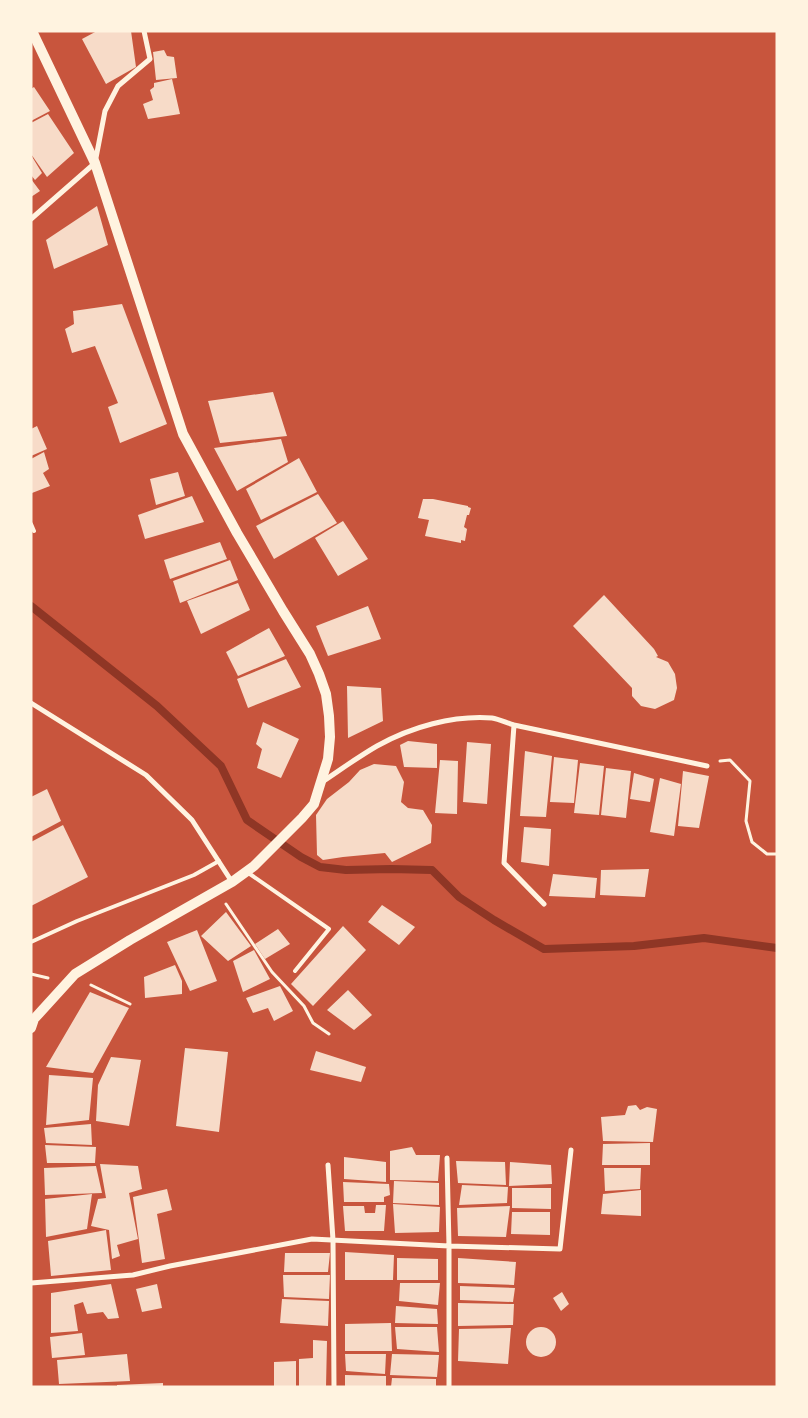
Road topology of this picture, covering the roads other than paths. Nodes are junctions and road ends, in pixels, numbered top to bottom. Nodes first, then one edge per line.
1 (32, 31) edge
2 (144, 31) edge
3 (95, 163) junction
4 (31, 219) edge
5 (31, 524) edge
6 (34, 531) dead end
7 (31, 703) edge
8 (514, 725) junction
9 (708, 766) road end
10 (321, 782) junction
11 (219, 861) junction
12 (251, 869) junction
13 (232, 882) junction
14 (544, 904) dead end
15 (31, 942) edge
16 (295, 970) dead end
17 (31, 1028) edge
18 (571, 1150) dead end
19 (448, 1158) dead end
20 (328, 1165) dead end
21 (333, 1240) junction
22 (449, 1246) junction
23 (31, 1283) edge
24 (334, 1387) edge
25 (449, 1387) edge

1 - 3 main road
2 - 3 street
3 - 4 street
3 - 10 main road
5 - 6 lane
7 - 11 street
8 - 9 street
8 - 10 street
8 - 14 street
10 - 12 main road
11 - 13 street
11 - 15 lane
12 - 13 main road
12 - 16 lane
13 - 17 main road
18 - 22 street
19 - 22 street
20 - 21 street
21 - 22 street
21 - 23 street
21 - 24 street
22 - 25 street

